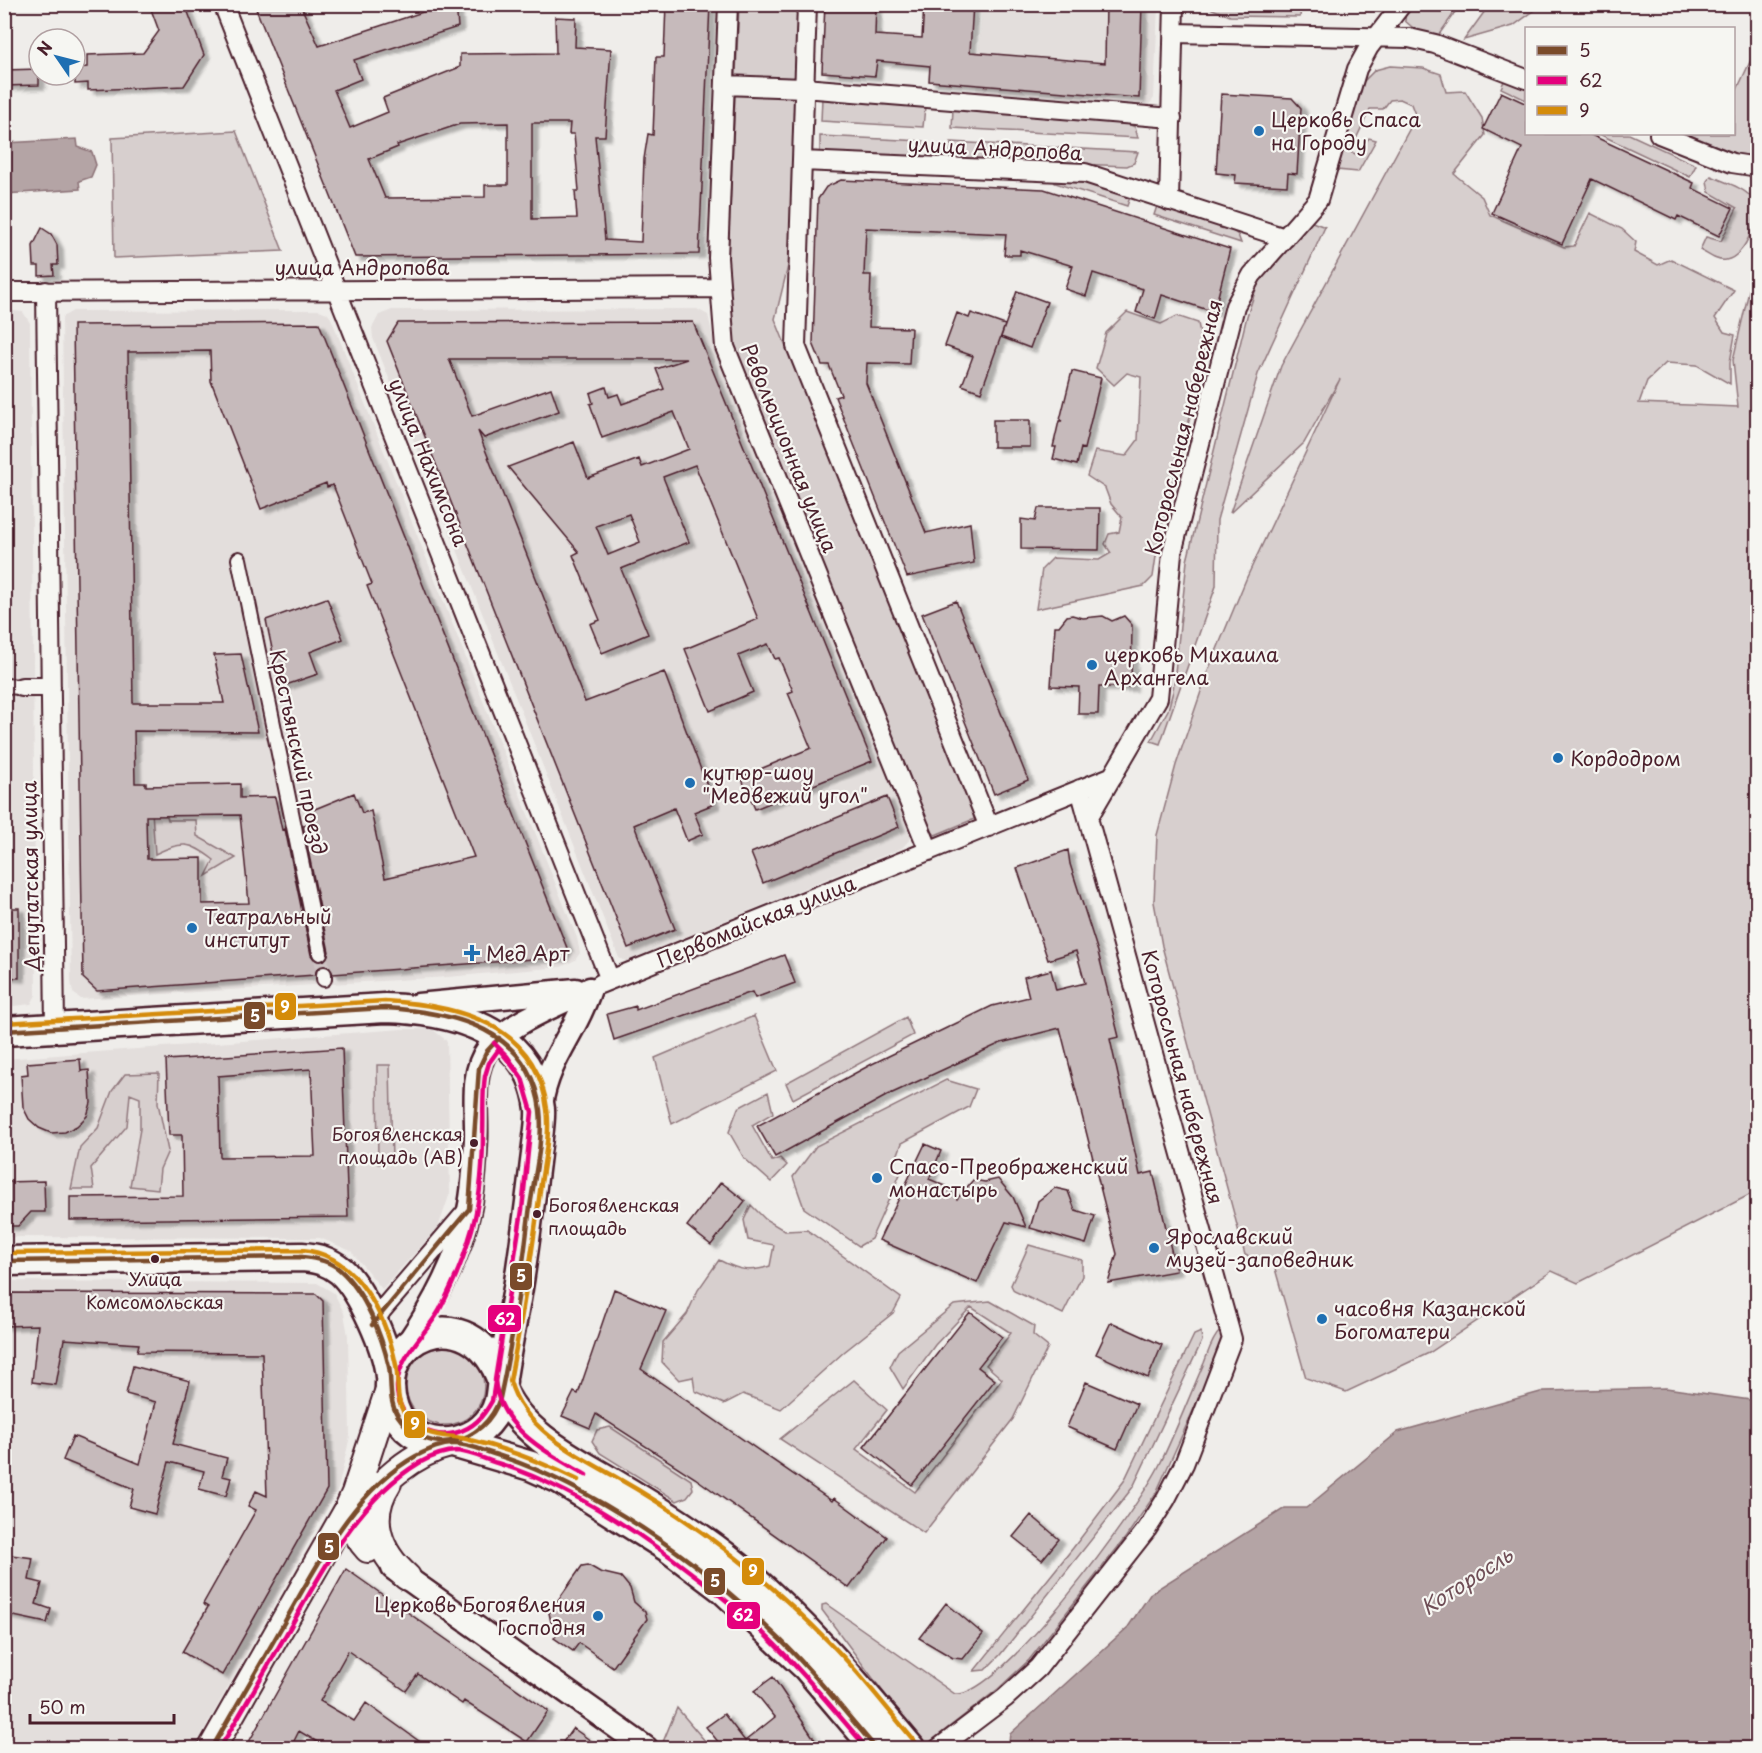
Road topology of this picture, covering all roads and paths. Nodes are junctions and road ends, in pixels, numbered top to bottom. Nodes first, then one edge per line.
1 (223, 4) edge
2 (728, 4) edge
3 (807, 4) edge
4 (1174, 4) edge
5 (1402, 4) edge
6 (1174, 33) junction
7 (1376, 37) junction
8 (1525, 78) edge
9 (725, 85) junction
10 (804, 88) junction
11 (1172, 118) junction
12 (1662, 135) edge
13 (802, 161) junction
14 (1758, 167) edge
15 (1169, 201) junction
16 (1285, 238) junction
17 (720, 288) junction
18 (337, 290) junction
19 (46, 291) junction
20 (4, 292) edge
21 (239, 559) dead end
22 (13, 686) edge
23 (51, 687) junction
24 (1113, 776) junction
25 (1080, 789) junction
26 (1088, 818) junction
27 (989, 827) junction
28 (929, 851) junction
29 (593, 936) junction
30 (320, 953) tunnel mouth
31 (610, 980) junction
32 (590, 989) junction
33 (385, 1008) junction
34 (55, 1028) junction
35 (4, 1031) edge
36 (499, 1038) junction
37 (540, 1111) junction
38 (469, 1209) junction
39 (4, 1261) edge
40 (372, 1325) junction
41 (404, 1350) junction
42 (390, 1381) junction
43 (502, 1386) junction
44 (453, 1443) junction
45 (404, 1465) junction
46 (344, 1521) junction
47 (368, 1549) joint
48 (407, 1577) junction
49 (888, 1743) edge
50 (212, 1749) edge
51 (646, 1749) edge
52 (939, 1749) edge

1 - 18 street, улица Нахимсона
2 - 9 street, Революционная улица
3 - 10 street
4 - 6 street
5 - 7 street, Которосльная набережная
6 - 7 street
6 - 11 street
7 - 8 street
7 - 16 street, Которосльная набережная
9 - 10 street
9 - 17 street, Революционная улица
10 - 11 street
10 - 13 street
11 - 15 street
12 - 14 street
13 - 15 street, улица Андропова
13 - 27 street
15 - 16 street, улица Андропова
16 - 24 street, Которосльная набережная
17 - 18 street, улица Андропова
17 - 28 street, Революционная улица
18 - 19 street, улица Андропова
18 - 29 street, улица Нахимсона
19 - 20 street, улица Андропова
19 - 23 street, Депутатская улица
21 - 30 street, Крестьянский проезд
22 - 23 street
23 - 34 street, Депутатская улица
24 - 25 street, Первомайская улица
24 - 26 street, Которосльная набережная
25 - 26 street, Которосльная набережная
25 - 27 street, Первомайская улица
26 - 52 street, Которосльная набережная
27 - 28 street, Первомайская улица
28 - 31 street, Первомайская улица
29 - 31 street, улица Нахимсона
29 - 32 street, улица Нахимсона
31 - 32 street, Первомайская улица
32 - 33 street, Первомайская улица
32 - 36 street
32 - 37 street
33 - 34 main road, Первомайская улица
33 - 36 main road, Первомайская улица
34 - 35 main road, Первомайская улица
36 - 37 main road
36 - 38 street
37 - 43 main road
38 - 40 street
38 - 41 street
39 - 40 main road
40 - 42 main road
41 - 42 main road
41 - 43 main road
42 - 44 main road
42 - 46 main road
43 - 44 main road
43 - 49 main road
44 - 45 main road
44 - 49 main road
45 - 46 main road
45 - 48 main road
46 - 47 main road
46 - 50 main road
47 - 48 street
48 - 51 street

